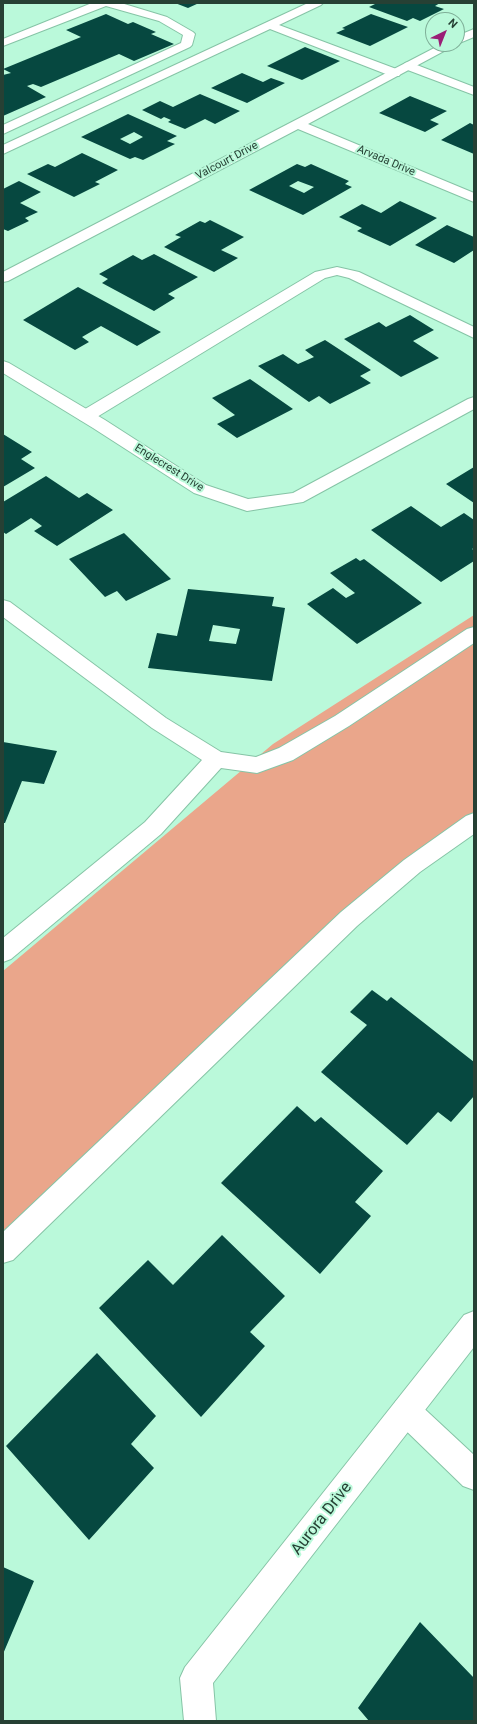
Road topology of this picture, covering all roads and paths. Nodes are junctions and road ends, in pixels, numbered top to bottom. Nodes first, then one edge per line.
1 (102, 3) edge
2 (109, 3) edge
3 (317, 3) edge
4 (269, 25) junction
5 (474, 32) edge
6 (465, 37) edge
7 (3, 43) edge
8 (436, 52) edge
9 (409, 66) junction
10 (395, 73) junction
11 (474, 90) edge
12 (298, 124) junction
13 (3, 130) edge
14 (3, 150) edge
15 (474, 198) edge
16 (3, 278) edge
17 (474, 333) edge
18 (3, 366) edge
19 (474, 402) edge
20 (86, 416) junction
21 (3, 607) edge
22 (474, 634) edge
23 (216, 759) junction
24 (474, 822) edge
25 (3, 952) edge
26 (3, 1250) edge
27 (474, 1325) edge
28 (406, 1411) junction
29 (474, 1475) edge
30 (200, 1721) edge

1 - 7 street
2 - 13 street
3 - 4 street
4 - 10 street
4 - 14 street
5 - 6 street
8 - 9 street, Valcourt Drive
9 - 10 street, Valcourt Drive
9 - 11 street
10 - 12 street, Valcourt Drive
12 - 15 street, Arvada Drive
12 - 16 street, Valcourt Drive
17 - 20 street
18 - 20 street, Englecrest Drive
19 - 20 street, Englecrest Drive
21 - 23 street
22 - 23 street
23 - 25 street
24 - 26 street
27 - 28 street, Aurora Drive
28 - 29 street
28 - 30 street, Aurora Drive

